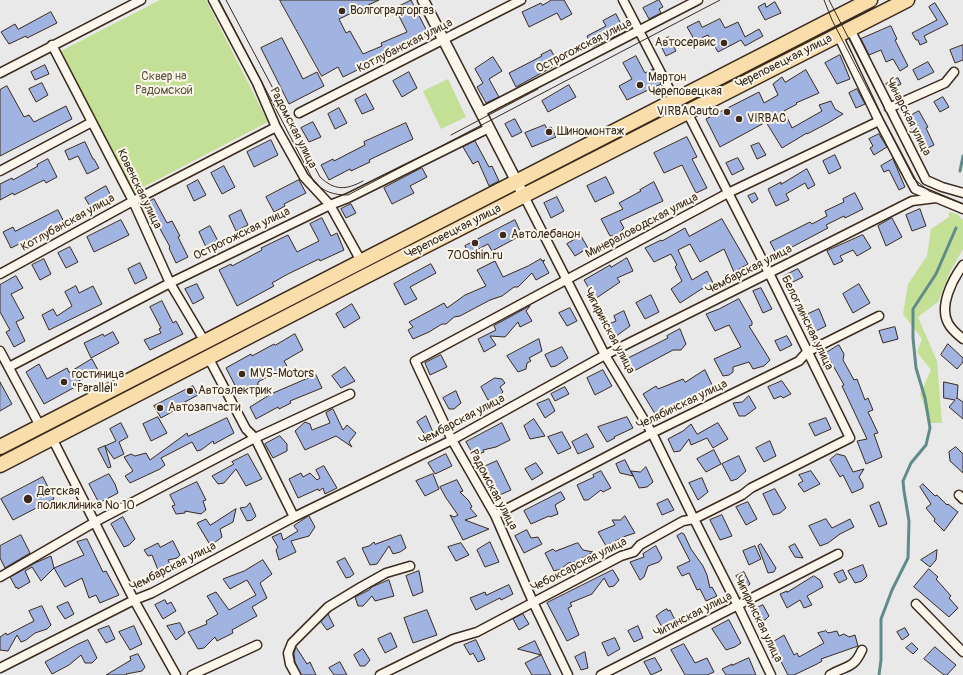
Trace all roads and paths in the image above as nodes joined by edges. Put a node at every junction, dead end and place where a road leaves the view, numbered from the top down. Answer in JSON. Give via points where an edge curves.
{"nodes":[{"id":1,"x":141,"y":0,"type":"edge"},
{"id":2,"x":213,"y":0,"type":"edge"},
{"id":3,"x":423,"y":0,"type":"edge"},
{"id":4,"x":521,"y":0,"type":"edge"},
{"id":5,"x":623,"y":0,"type":"edge"},
{"id":6,"x":698,"y":0,"type":"edge"},
{"id":7,"x":870,"y":0,"type":"edge"},
{"id":8,"x":907,"y":0,"type":"edge"},
{"id":9,"x":638,"y":31,"type":"junction"},
{"id":10,"x":844,"y":32,"type":"junction"},
{"id":11,"x":443,"y":40,"type":"junction"},
{"id":12,"x":52,"y":45,"type":"junction"},
{"id":13,"x":954,"y":72,"type":"dead end"},
{"id":14,"x":0,"y":73,"type":"edge"},
{"id":15,"x":675,"y":100,"type":"junction"},
{"id":16,"x":889,"y":108,"type":"junction"},
{"id":17,"x":481,"y":112,"type":"junction"},
{"id":18,"x":687,"y":112,"type":"junction"},
{"id":19,"x":299,"y":113,"type":"dead end"},
{"id":20,"x":878,"y":118,"type":"junction"},
{"id":21,"x":92,"y":122,"type":"junction"},
{"id":22,"x":276,"y":127,"type":"junction"},
{"id":23,"x":489,"y":128,"type":"junction"},
{"id":24,"x":0,"y":171,"type":"edge"},
{"id":25,"x":516,"y":181,"type":"junction"},
{"id":26,"x":728,"y":193,"type":"junction"},
{"id":27,"x":963,"y":193,"type":"edge"},
{"id":28,"x":524,"y":196,"type":"junction"},
{"id":29,"x":936,"y":198,"type":"junction"},
{"id":30,"x":133,"y":201,"type":"junction"},
{"id":31,"x":330,"y":205,"type":"junction"},
{"id":32,"x":963,"y":209,"type":"edge"},
{"id":33,"x":361,"y":261,"type":"junction"},
{"id":34,"x":963,"y":265,"type":"edge"},
{"id":35,"x":769,"y":273,"type":"junction"},
{"id":36,"x":0,"y":274,"type":"edge"},
{"id":37,"x":567,"y":280,"type":"junction"},
{"id":38,"x":170,"y":283,"type":"junction"},
{"id":39,"x":879,"y":316,"type":"dead end"},
{"id":40,"x":963,"y":339,"type":"edge"},
{"id":41,"x":205,"y":342,"type":"junction"},
{"id":42,"x":0,"y":351,"type":"edge"},
{"id":43,"x":807,"y":352,"type":"junction"},
{"id":44,"x":605,"y":355,"type":"junction"},
{"id":45,"x":208,"y":358,"type":"junction"},
{"id":46,"x":415,"y":360,"type":"joint"},
{"id":47,"x":8,"y":367,"type":"junction"},
{"id":48,"x":350,"y":394,"type":"dead end"},
{"id":49,"x":40,"y":426,"type":"junction"},
{"id":50,"x":652,"y":433,"type":"junction"},
{"id":51,"x":52,"y":438,"type":"junction"},
{"id":52,"x":256,"y":438,"type":"junction"},
{"id":53,"x":850,"y":438,"type":"joint"},
{"id":54,"x":452,"y":440,"type":"junction"},
{"id":55,"x":0,"y":447,"type":"edge"},
{"id":56,"x":0,"y":465,"type":"edge"},
{"id":57,"x":495,"y":515,"type":"junction"},
{"id":58,"x":294,"y":517,"type":"junction"},
{"id":59,"x":694,"y":519,"type":"junction"},
{"id":60,"x":95,"y":522,"type":"junction"},
{"id":61,"x":838,"y":554,"type":"dead end"},
{"id":62,"x":410,"y":566,"type":"dead end"},
{"id":63,"x":0,"y":577,"type":"edge"},
{"id":64,"x":134,"y":600,"type":"junction"},
{"id":65,"x":532,"y":602,"type":"junction"},
{"id":66,"x":916,"y":604,"type":"dead end"},
{"id":67,"x":738,"y":606,"type":"junction"},
{"id":68,"x":257,"y":645,"type":"dead end"},
{"id":69,"x":862,"y":650,"type":"dead end"},
{"id":70,"x":963,"y":652,"type":"edge"},
{"id":71,"x":0,"y":668,"type":"edge"},
{"id":72,"x":176,"y":675,"type":"edge"},
{"id":73,"x":192,"y":675,"type":"edge"},
{"id":74,"x":296,"y":675,"type":"edge"},
{"id":75,"x":380,"y":675,"type":"edge"},
{"id":76,"x":568,"y":675,"type":"edge"},
{"id":77,"x":601,"y":675,"type":"edge"},
{"id":78,"x":771,"y":675,"type":"edge"},
{"id":79,"x":830,"y":675,"type":"edge"}],
"edges":[{"from":1,"to":12,"type":"street"},
{"from":2,"to":22,"type":"street","name":"Радомская улица","via":[[257,83]]},
{"from":3,"to":11,"type":"street","name":"Чигиринская улица"},
{"from":4,"to":11,"type":"street","name":"Котлубанская улица"},
{"from":5,"to":9,"type":"street"},
{"from":6,"to":9,"type":"street","name":"Острогожская улица"},
{"from":7,"to":15,"type":"highway","name":"Череповецкая улица"},
{"from":8,"to":10,"type":"highway","name":"Череповецкая улица"},
{"from":9,"to":15,"type":"street"},
{"from":9,"to":17,"type":"street","name":"Острогожская улица"},
{"from":10,"to":16,"type":"street","name":"Чинарская улица"},
{"from":10,"to":18,"type":"highway","name":"Череповецкая улица"},
{"from":10,"to":20,"type":"street"},
{"from":11,"to":17,"type":"street","name":"Чигиринская улица"},
{"from":11,"to":19,"type":"street","name":"Котлубанская улица"},
{"from":12,"to":14,"type":"street"},
{"from":12,"to":21,"type":"street","name":"Ковенская улица"},
{"from":13,"to":16,"type":"street","via":[[946,83]]},
{"from":15,"to":25,"type":"highway","name":"Череповецкая улица"},
{"from":16,"to":27,"type":"street","name":"Чинарская улица","via":[[926,180]]},
{"from":17,"to":23,"type":"street","name":"Чигиринская улица"},
{"from":18,"to":26,"type":"street","name":"Белоглинская улица"},
{"from":18,"to":28,"type":"highway","name":"Череповецкая улица"},
{"from":20,"to":26,"type":"street","name":"Минераловодская улица"},
{"from":20,"to":29,"type":"street","via":[[915,189]]},
{"from":21,"to":24,"type":"street"},
{"from":21,"to":30,"type":"street","name":"Ковенская улица"},
{"from":22,"to":30,"type":"street","name":"Котлубанская улица"},
{"from":22,"to":31,"type":"street","name":"Радомская улица","via":[[304,178]]},
{"from":23,"to":25,"type":"street","name":"Чигиринская улица"},
{"from":23,"to":31,"type":"street","name":"Острогожская улица"},
{"from":25,"to":28,"type":"street","name":"Чигиринская улица"},
{"from":25,"to":33,"type":"highway","name":"Череповецкая улица"},
{"from":26,"to":35,"type":"street","name":"Белоглинская улица"},
{"from":26,"to":37,"type":"street","name":"Минераловодская улица"},
{"from":28,"to":37,"type":"street","name":"Чигиринская улица"},
{"from":28,"to":45,"type":"highway","name":"Череповецкая улица"},
{"from":29,"to":32,"type":"street"},
{"from":29,"to":35,"type":"street","name":"Чембарская улица","via":[[912,201]]},
{"from":30,"to":36,"type":"street","name":"Котлубанская улица"},
{"from":30,"to":38,"type":"street","name":"Ковенская улица"},
{"from":31,"to":33,"type":"street","name":"Радомская улица"},
{"from":31,"to":38,"type":"street","name":"Острогожская улица"},
{"from":33,"to":41,"type":"highway","name":"Череповецкая улица"},
{"from":34,"to":40,"type":"street","via":[[944,309],[948,323]]},
{"from":35,"to":43,"type":"street","name":"Белоглинская улица"},
{"from":35,"to":44,"type":"street","name":"Чембарская улица"},
{"from":37,"to":44,"type":"street","name":"Чигиринская улица"},
{"from":37,"to":46,"type":"street","name":"Минераловодская улица"},
{"from":38,"to":41,"type":"street","name":"Ковенская улица"},
{"from":38,"to":47,"type":"street","name":"Острогожская улица"},
{"from":39,"to":43,"type":"street","name":"Челябинская улица"},
{"from":41,"to":49,"type":"highway","name":"Череповецкая улица"},
{"from":42,"to":47,"type":"street"},
{"from":43,"to":50,"type":"street","name":"Челябинская улица","via":[[799,361]]},
{"from":43,"to":53,"type":"street","name":"Белоглинская улица"},
{"from":44,"to":50,"type":"street","name":"Чигиринская улица"},
{"from":44,"to":54,"type":"street","name":"Чембарская улица"},
{"from":45,"to":51,"type":"highway","name":"Череповецкая улица"},
{"from":45,"to":52,"type":"street","via":[[246,429]]},
{"from":46,"to":54,"type":"street","name":"Радомская улица"},
{"from":47,"to":49,"type":"street"},
{"from":48,"to":52,"type":"street"},
{"from":49,"to":55,"type":"highway","name":"Череповецкая улица"},
{"from":50,"to":57,"type":"street","name":"Челябинская улица"},
{"from":50,"to":59,"type":"street","name":"Чигиринская улица"},
{"from":51,"to":56,"type":"highway","name":"Череповецкая улица"},
{"from":51,"to":60,"type":"street"},
{"from":52,"to":58,"type":"street"},
{"from":52,"to":60,"type":"street"},
{"from":53,"to":59,"type":"street","name":"Чебоксарская улица"},
{"from":54,"to":57,"type":"street","name":"Радомская улица"},
{"from":54,"to":58,"type":"street","name":"Чембарская улица"},
{"from":57,"to":65,"type":"street","name":"Радомская улица"},
{"from":58,"to":64,"type":"street","name":"Чембарская улица","via":[[152,593]]},
{"from":59,"to":65,"type":"street","name":"Чебоксарская улица","via":[[683,521],[640,545],[634,552],[621,556]]},
{"from":59,"to":67,"type":"street","name":"Чигиринская улица"},
{"from":60,"to":63,"type":"street"},
{"from":60,"to":64,"type":"street"},
{"from":61,"to":67,"type":"street","name":"Читинская улица"},
{"from":62,"to":74,"type":"street","via":[[386,573],[328,607],[292,642],[288,652],[290,664]]},
{"from":64,"to":71,"type":"street","name":"Чембарская улица"},
{"from":64,"to":72,"type":"street"},
{"from":65,"to":75,"type":"street","name":"Чебоксарская улица","via":[[477,632],[453,640]]},
{"from":65,"to":76,"type":"street","name":"Радомская улица"},
{"from":66,"to":70,"type":"street"},
{"from":67,"to":77,"type":"street","name":"Читинская улица"},
{"from":67,"to":78,"type":"street","name":"Чигиринская улица"},
{"from":68,"to":73,"type":"street"},
{"from":69,"to":79,"type":"street","via":[[858,659],[848,668]]}]}
